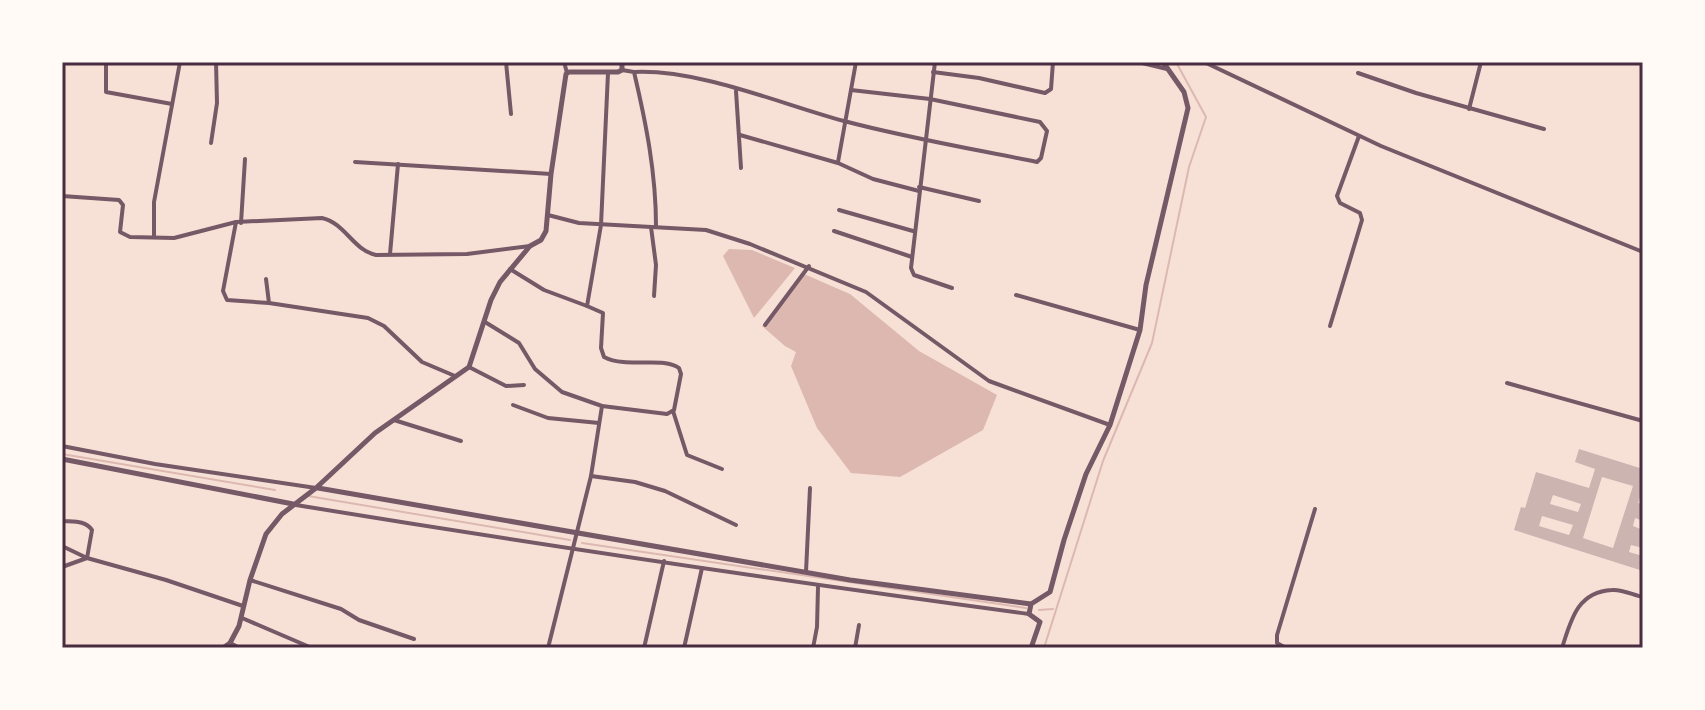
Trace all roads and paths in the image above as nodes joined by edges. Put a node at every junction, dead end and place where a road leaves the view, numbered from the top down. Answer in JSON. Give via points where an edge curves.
{"nodes":[{"id":1,"x":106,"y":62,"type":"edge"},
{"id":2,"x":180,"y":62,"type":"edge"},
{"id":3,"x":216,"y":62,"type":"edge"},
{"id":4,"x":506,"y":62,"type":"edge"},
{"id":5,"x":564,"y":62,"type":"edge"},
{"id":6,"x":622,"y":62,"type":"edge"},
{"id":7,"x":856,"y":62,"type":"edge"},
{"id":8,"x":935,"y":62,"type":"edge"},
{"id":9,"x":1053,"y":62,"type":"edge"},
{"id":10,"x":1138,"y":62,"type":"edge"},
{"id":11,"x":1163,"y":62,"type":"edge"},
{"id":12,"x":1204,"y":62,"type":"edge"},
{"id":13,"x":1481,"y":62,"type":"edge"},
{"id":14,"x":1167,"y":69,"type":"junction"},
{"id":15,"x":622,"y":70,"type":"junction"},
{"id":16,"x":634,"y":72,"type":"junction"},
{"id":17,"x":933,"y":72,"type":"junction"},
{"id":18,"x":567,"y":73,"type":"junction"},
{"id":19,"x":608,"y":73,"type":"junction"},
{"id":20,"x":1358,"y":73,"type":"dead end"},
{"id":21,"x":735,"y":90,"type":"junction"},
{"id":22,"x":851,"y":90,"type":"junction"},
{"id":23,"x":930,"y":99,"type":"junction"},
{"id":24,"x":172,"y":104,"type":"junction"},
{"id":25,"x":1469,"y":109,"type":"junction"},
{"id":26,"x":511,"y":114,"type":"dead end"},
{"id":27,"x":846,"y":121,"type":"junction"},
{"id":28,"x":1544,"y":129,"type":"dead end"},
{"id":29,"x":740,"y":135,"type":"junction"},
{"id":30,"x":1359,"y":136,"type":"junction"},
{"id":31,"x":926,"y":140,"type":"junction"},
{"id":32,"x":211,"y":143,"type":"dead end"},
{"id":33,"x":245,"y":159,"type":"dead end"},
{"id":34,"x":355,"y":162,"type":"dead end"},
{"id":35,"x":838,"y":163,"type":"junction"},
{"id":36,"x":398,"y":164,"type":"junction"},
{"id":37,"x":741,"y":168,"type":"dead end"},
{"id":38,"x":551,"y":174,"type":"junction"},
{"id":39,"x":919,"y":189,"type":"junction"},
{"id":40,"x":62,"y":196,"type":"edge"},
{"id":41,"x":979,"y":201,"type":"dead end"},
{"id":42,"x":839,"y":210,"type":"dead end"},
{"id":43,"x":548,"y":215,"type":"junction"},
{"id":44,"x":239,"y":222,"type":"junction"},
{"id":45,"x":601,"y":225,"type":"junction"},
{"id":46,"x":654,"y":226,"type":"junction"},
{"id":47,"x":834,"y":231,"type":"dead end"},
{"id":48,"x":914,"y":232,"type":"junction"},
{"id":49,"x":154,"y":237,"type":"junction"},
{"id":50,"x":530,"y":246,"type":"junction"},
{"id":51,"x":1643,"y":252,"type":"edge"},
{"id":52,"x":390,"y":254,"type":"junction"},
{"id":53,"x":913,"y":257,"type":"junction"},
{"id":54,"x":809,"y":266,"type":"junction"},
{"id":55,"x":510,"y":269,"type":"junction"},
{"id":56,"x":266,"y":279,"type":"dead end"},
{"id":57,"x":952,"y":288,"type":"dead end"},
{"id":58,"x":1016,"y":295,"type":"dead end"},
{"id":59,"x":654,"y":296,"type":"dead end"},
{"id":60,"x":269,"y":303,"type":"junction"},
{"id":61,"x":587,"y":306,"type":"junction"},
{"id":62,"x":485,"y":322,"type":"junction"},
{"id":63,"x":765,"y":325,"type":"dead end"},
{"id":64,"x":1330,"y":326,"type":"dead end"},
{"id":65,"x":1140,"y":330,"type":"junction"},
{"id":66,"x":469,"y":367,"type":"junction"},
{"id":67,"x":458,"y":378,"type":"junction"},
{"id":68,"x":1507,"y":383,"type":"dead end"},
{"id":69,"x":524,"y":385,"type":"dead end"},
{"id":70,"x":513,"y":405,"type":"dead end"},
{"id":71,"x":602,"y":406,"type":"junction"},
{"id":72,"x":673,"y":411,"type":"junction"},
{"id":73,"x":394,"y":420,"type":"junction"},
{"id":74,"x":1643,"y":421,"type":"edge"},
{"id":75,"x":599,"y":423,"type":"junction"},
{"id":76,"x":1110,"y":425,"type":"junction"},
{"id":77,"x":461,"y":441,"type":"dead end"},
{"id":78,"x":62,"y":446,"type":"edge"},
{"id":79,"x":62,"y":459,"type":"edge"},
{"id":80,"x":722,"y":469,"type":"dead end"},
{"id":81,"x":591,"y":476,"type":"junction"},
{"id":82,"x":316,"y":488,"type":"junction"},
{"id":83,"x":810,"y":488,"type":"dead end"},
{"id":84,"x":294,"y":504,"type":"junction"},
{"id":85,"x":1315,"y":509,"type":"dead end"},
{"id":86,"x":62,"y":521,"type":"edge"},
{"id":87,"x":736,"y":525,"type":"dead end"},
{"id":88,"x":577,"y":534,"type":"junction"},
{"id":89,"x":62,"y":546,"type":"edge"},
{"id":90,"x":574,"y":551,"type":"junction"},
{"id":91,"x":87,"y":558,"type":"junction"},
{"id":92,"x":664,"y":561,"type":"junction"},
{"id":93,"x":62,"y":567,"type":"edge"},
{"id":94,"x":702,"y":568,"type":"junction"},
{"id":95,"x":806,"y":572,"type":"junction"},
{"id":96,"x":250,"y":580,"type":"junction"},
{"id":97,"x":818,"y":586,"type":"junction"},
{"id":98,"x":1642,"y":598,"type":"edge"},
{"id":99,"x":1031,"y":604,"type":"junction"},
{"id":100,"x":246,"y":607,"type":"junction"},
{"id":101,"x":1029,"y":614,"type":"junction"},
{"id":102,"x":242,"y":618,"type":"junction"},
{"id":103,"x":859,"y":625,"type":"dead end"},
{"id":104,"x":414,"y":639,"type":"dead end"},
{"id":105,"x":230,"y":643,"type":"junction"},
{"id":106,"x":223,"y":648,"type":"edge"},
{"id":107,"x":240,"y":648,"type":"edge"},
{"id":108,"x":312,"y":648,"type":"edge"},
{"id":109,"x":548,"y":648,"type":"edge"},
{"id":110,"x":644,"y":648,"type":"edge"},
{"id":111,"x":684,"y":648,"type":"edge"},
{"id":112,"x":813,"y":648,"type":"edge"},
{"id":113,"x":855,"y":648,"type":"edge"},
{"id":114,"x":1031,"y":648,"type":"edge"},
{"id":115,"x":1286,"y":648,"type":"edge"},
{"id":116,"x":1562,"y":648,"type":"edge"}],
"edges":[{"from":1,"to":24,"type":"street","via":[[106,92]]},
{"from":2,"to":24,"type":"street"},
{"from":3,"to":32,"type":"street"},
{"from":4,"to":26,"type":"street"},
{"from":5,"to":18,"type":"street"},
{"from":6,"to":15,"type":"street"},
{"from":7,"to":22,"type":"street"},
{"from":8,"to":17,"type":"street"},
{"from":9,"to":17,"type":"street","via":[[1051,89],[1045,93]]},
{"from":10,"to":14,"type":"street"},
{"from":11,"to":14,"type":"street"},
{"from":12,"to":30,"type":"street"},
{"from":13,"to":25,"type":"street"},
{"from":14,"to":65,"type":"street","via":[[1184,92],[1188,108]]},
{"from":15,"to":16,"type":"street"},
{"from":15,"to":19,"type":"street"},
{"from":16,"to":21,"type":"street","via":[[654,71]]},
{"from":16,"to":46,"type":"street","via":[[651,149]]},
{"from":17,"to":23,"type":"street"},
{"from":18,"to":19,"type":"street"},
{"from":18,"to":38,"type":"street"},
{"from":19,"to":45,"type":"street"},
{"from":20,"to":25,"type":"street"},
{"from":21,"to":27,"type":"street"},
{"from":21,"to":29,"type":"street"},
{"from":22,"to":23,"type":"street"},
{"from":22,"to":27,"type":"street"},
{"from":23,"to":31,"type":"street"},
{"from":23,"to":31,"type":"street","via":[[1040,122],[1047,131],[1037,162]]},
{"from":24,"to":49,"type":"street","via":[[154,202]]},
{"from":25,"to":28,"type":"street"},
{"from":27,"to":31,"type":"street"},
{"from":27,"to":35,"type":"street"},
{"from":29,"to":35,"type":"street"},
{"from":29,"to":37,"type":"street"},
{"from":30,"to":51,"type":"street"},
{"from":30,"to":64,"type":"street","via":[[1337,196],[1362,220]]},
{"from":31,"to":39,"type":"street"},
{"from":33,"to":44,"type":"street"},
{"from":34,"to":36,"type":"street"},
{"from":35,"to":39,"type":"street","via":[[873,179]]},
{"from":36,"to":38,"type":"street"},
{"from":36,"to":52,"type":"street"},
{"from":38,"to":43,"type":"street"},
{"from":39,"to":41,"type":"street"},
{"from":39,"to":48,"type":"street"},
{"from":40,"to":49,"type":"street","via":[[117,199],[123,205],[121,234]]},
{"from":42,"to":48,"type":"street"},
{"from":43,"to":45,"type":"street"},
{"from":43,"to":50,"type":"street","via":[[544,236]]},
{"from":44,"to":49,"type":"street","via":[[184,237]]},
{"from":44,"to":52,"type":"street","via":[[328,219],[366,252]]},
{"from":44,"to":60,"type":"street","via":[[223,297]]},
{"from":45,"to":46,"type":"street"},
{"from":45,"to":61,"type":"street"},
{"from":46,"to":54,"type":"street","via":[[706,230]]},
{"from":46,"to":59,"type":"street"},
{"from":47,"to":53,"type":"street"},
{"from":48,"to":53,"type":"street"},
{"from":50,"to":52,"type":"street","via":[[467,254]]},
{"from":50,"to":55,"type":"street"},
{"from":53,"to":57,"type":"street","via":[[914,275]]},
{"from":54,"to":63,"type":"street"},
{"from":54,"to":76,"type":"street","via":[[866,292],[989,381]]},
{"from":55,"to":61,"type":"street","via":[[544,290]]},
{"from":55,"to":62,"type":"street"},
{"from":56,"to":60,"type":"street"},
{"from":58,"to":65,"type":"street"},
{"from":60,"to":67,"type":"street","via":[[368,318],[422,362]]},
{"from":61,"to":72,"type":"street","via":[[603,313],[604,357],[623,364],[679,368]]},
{"from":62,"to":66,"type":"street"},
{"from":62,"to":71,"type":"street","via":[[519,343],[535,369],[555,386]]},
{"from":65,"to":76,"type":"street"},
{"from":66,"to":67,"type":"street"},
{"from":66,"to":69,"type":"street","via":[[506,386]]},
{"from":67,"to":73,"type":"street"},
{"from":68,"to":74,"type":"street"},
{"from":70,"to":75,"type":"street","via":[[548,418]]},
{"from":71,"to":72,"type":"street"},
{"from":71,"to":75,"type":"street"},
{"from":72,"to":80,"type":"street","via":[[687,455]]},
{"from":73,"to":77,"type":"street"},
{"from":73,"to":82,"type":"street"},
{"from":75,"to":81,"type":"street"},
{"from":76,"to":99,"type":"street","via":[[1086,474],[1050,592]]},
{"from":78,"to":82,"type":"street"},
{"from":79,"to":84,"type":"street"},
{"from":81,"to":87,"type":"street","via":[[665,491]]},
{"from":81,"to":88,"type":"street"},
{"from":82,"to":84,"type":"street"},
{"from":82,"to":88,"type":"street"},
{"from":83,"to":95,"type":"street"},
{"from":84,"to":90,"type":"street"},
{"from":84,"to":96,"type":"street","via":[[266,534]]},
{"from":85,"to":115,"type":"street","via":[[1277,635],[1277,643]]},
{"from":86,"to":91,"type":"street","via":[[88,524],[92,530]]},
{"from":88,"to":90,"type":"street"},
{"from":88,"to":95,"type":"street"},
{"from":89,"to":91,"type":"street"},
{"from":90,"to":92,"type":"street"},
{"from":90,"to":109,"type":"street"},
{"from":91,"to":93,"type":"street"},
{"from":91,"to":100,"type":"street"},
{"from":92,"to":94,"type":"street"},
{"from":92,"to":110,"type":"street"},
{"from":94,"to":97,"type":"street"},
{"from":94,"to":111,"type":"street"},
{"from":95,"to":99,"type":"street"},
{"from":96,"to":100,"type":"street"},
{"from":96,"to":104,"type":"street"},
{"from":97,"to":101,"type":"street"},
{"from":97,"to":112,"type":"street"},
{"from":98,"to":116,"type":"street","via":[[1614,589],[1590,595],[1574,611]]},
{"from":99,"to":101,"type":"street"},
{"from":100,"to":102,"type":"street"},
{"from":101,"to":114,"type":"street","via":[[1040,622]]},
{"from":102,"to":105,"type":"street"},
{"from":102,"to":108,"type":"street"},
{"from":103,"to":113,"type":"street"},
{"from":105,"to":106,"type":"street"},
{"from":105,"to":107,"type":"street"}]}
